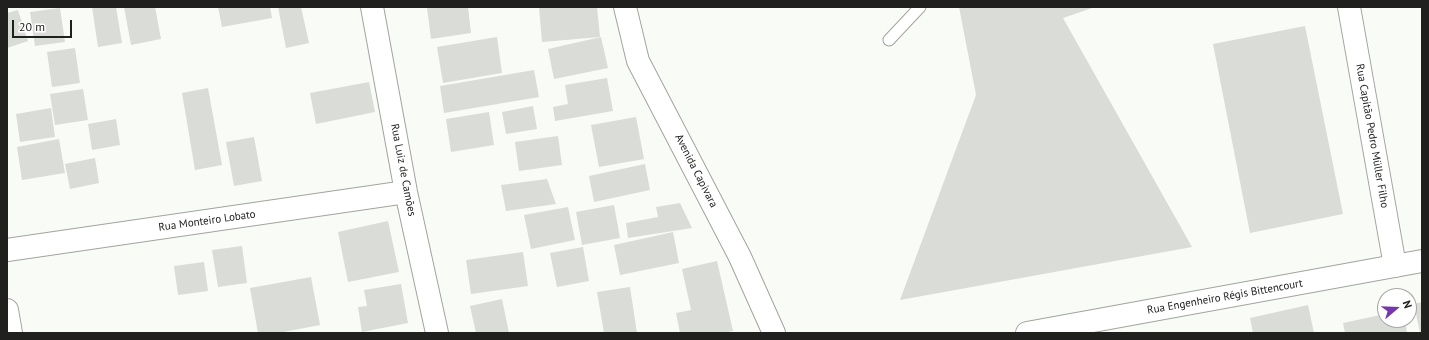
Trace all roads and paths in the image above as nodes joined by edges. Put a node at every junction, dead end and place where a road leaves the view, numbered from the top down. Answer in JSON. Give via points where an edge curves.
{"nodes":[{"id":1,"x":372,"y":7,"type":"edge"},
{"id":2,"x":625,"y":7,"type":"edge"},
{"id":3,"x":920,"y":7,"type":"edge"},
{"id":4,"x":1349,"y":7,"type":"edge"},
{"id":5,"x":889,"y":40,"type":"dead end"},
{"id":6,"x":406,"y":192,"type":"junction"},
{"id":7,"x":7,"y":250,"type":"edge"},
{"id":8,"x":1422,"y":261,"type":"edge"},
{"id":9,"x":1395,"y":266,"type":"junction"},
{"id":10,"x":7,"y":310,"type":"edge"},
{"id":11,"x":11,"y":333,"type":"edge"},
{"id":12,"x":437,"y":333,"type":"edge"},
{"id":13,"x":774,"y":333,"type":"edge"},
{"id":14,"x":1027,"y":333,"type":"edge"}],
"edges":[{"from":1,"to":6,"type":"street","name":"Rua Luiz de Camões"},
{"from":2,"to":13,"type":"street","name":"Avenida Capivara","via":[[638,60],[740,257]]},
{"from":3,"to":5,"type":"lane"},
{"from":4,"to":9,"type":"street","name":"Rua Capitão Pedro Müller Filho"},
{"from":6,"to":7,"type":"street","name":"Rua Monteiro Lobato"},
{"from":6,"to":12,"type":"street","name":"Rua Luiz de Camões"},
{"from":8,"to":9,"type":"street","name":"Rua Engenheiro Régis Bittencourt"},
{"from":9,"to":14,"type":"street","name":"Rua Engenheiro Régis Bittencourt"},
{"from":10,"to":11,"type":"street"}]}
